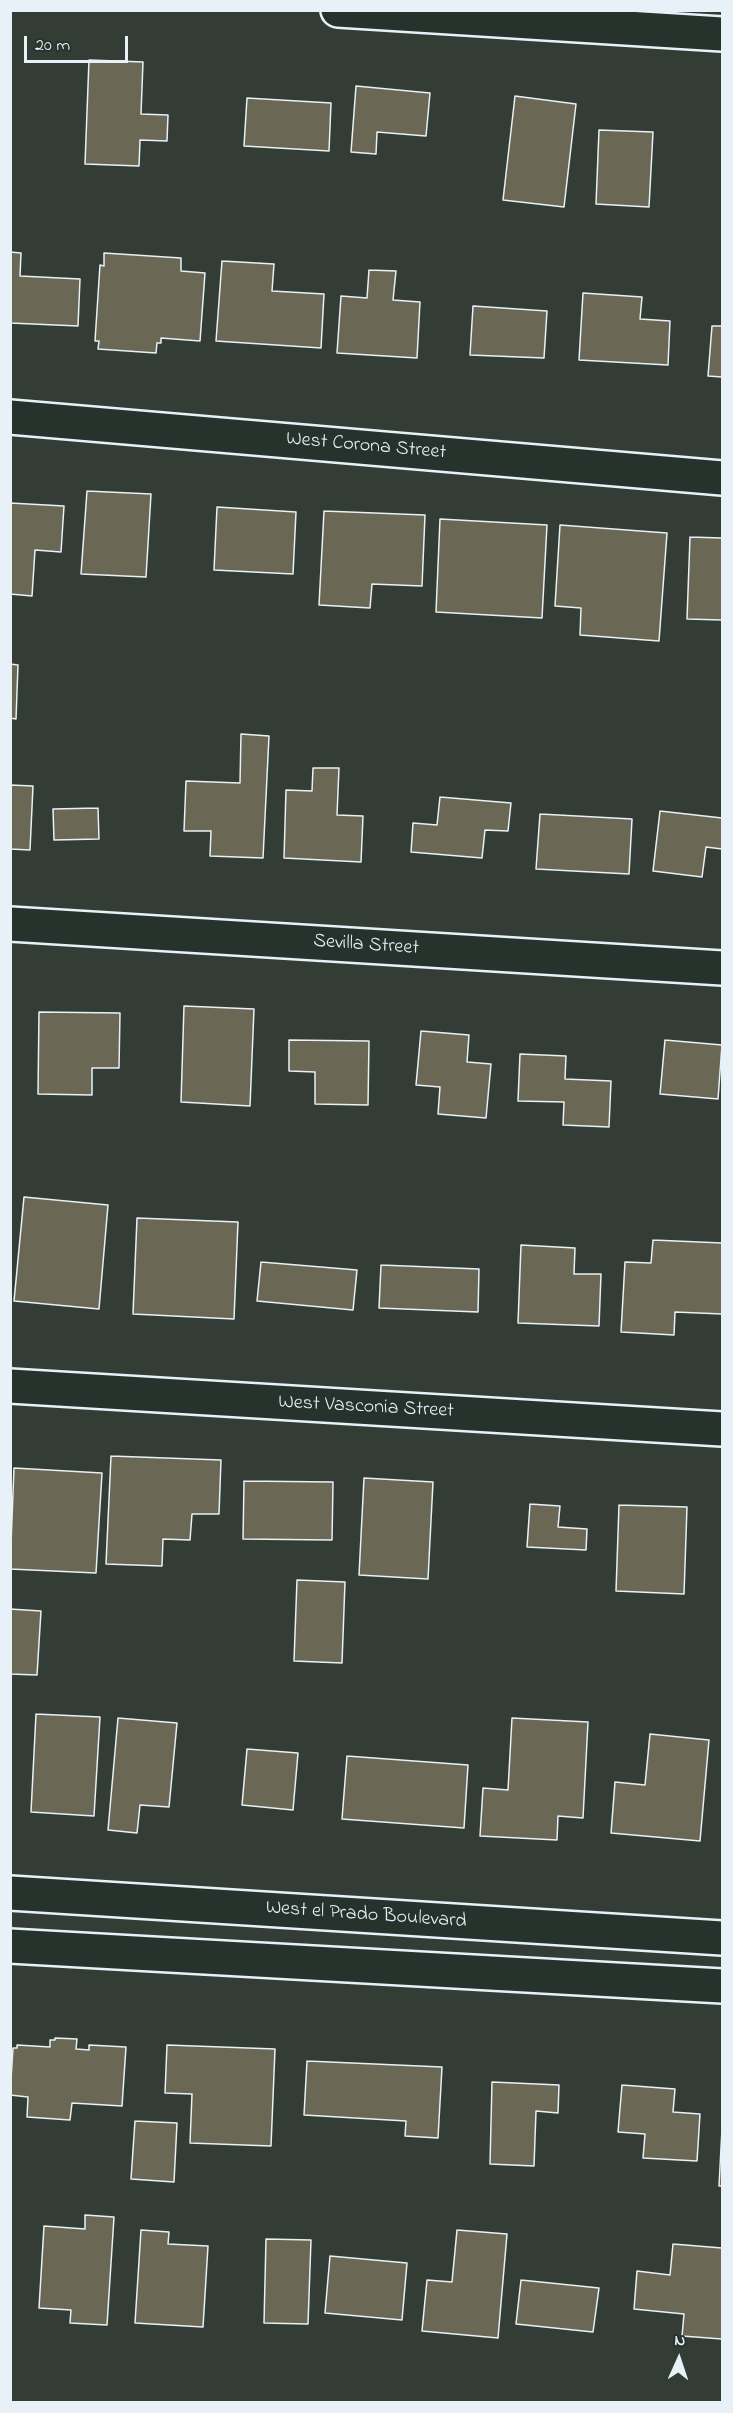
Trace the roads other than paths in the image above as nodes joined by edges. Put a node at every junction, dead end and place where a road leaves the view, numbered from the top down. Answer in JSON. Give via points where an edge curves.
{"nodes":[{"id":1,"x":338,"y":10,"type":"edge"},
{"id":2,"x":723,"y":34,"type":"edge"},
{"id":3,"x":10,"y":417,"type":"edge"},
{"id":4,"x":723,"y":478,"type":"edge"},
{"id":5,"x":10,"y":924,"type":"edge"},
{"id":6,"x":723,"y":968,"type":"edge"},
{"id":7,"x":10,"y":1386,"type":"edge"},
{"id":8,"x":723,"y":1429,"type":"edge"},
{"id":9,"x":10,"y":1893,"type":"edge"},
{"id":10,"x":369,"y":1917,"type":"junction"},
{"id":11,"x":723,"y":1938,"type":"edge"},
{"id":12,"x":10,"y":1946,"type":"edge"},
{"id":13,"x":368,"y":1965,"type":"junction"},
{"id":14,"x":723,"y":1986,"type":"edge"}],
"edges":[{"from":1,"to":2,"type":"street"},
{"from":3,"to":4,"type":"street","name":"West Corona Street"},
{"from":5,"to":6,"type":"street","name":"Sevilla Street"},
{"from":7,"to":8,"type":"street","name":"West Vasconia Street"},
{"from":9,"to":10,"type":"street","name":"West el Prado Boulevard"},
{"from":10,"to":11,"type":"street","name":"West el Prado Boulevard"},
{"from":10,"to":13,"type":"street"},
{"from":12,"to":13,"type":"street"},
{"from":13,"to":14,"type":"street"}]}
